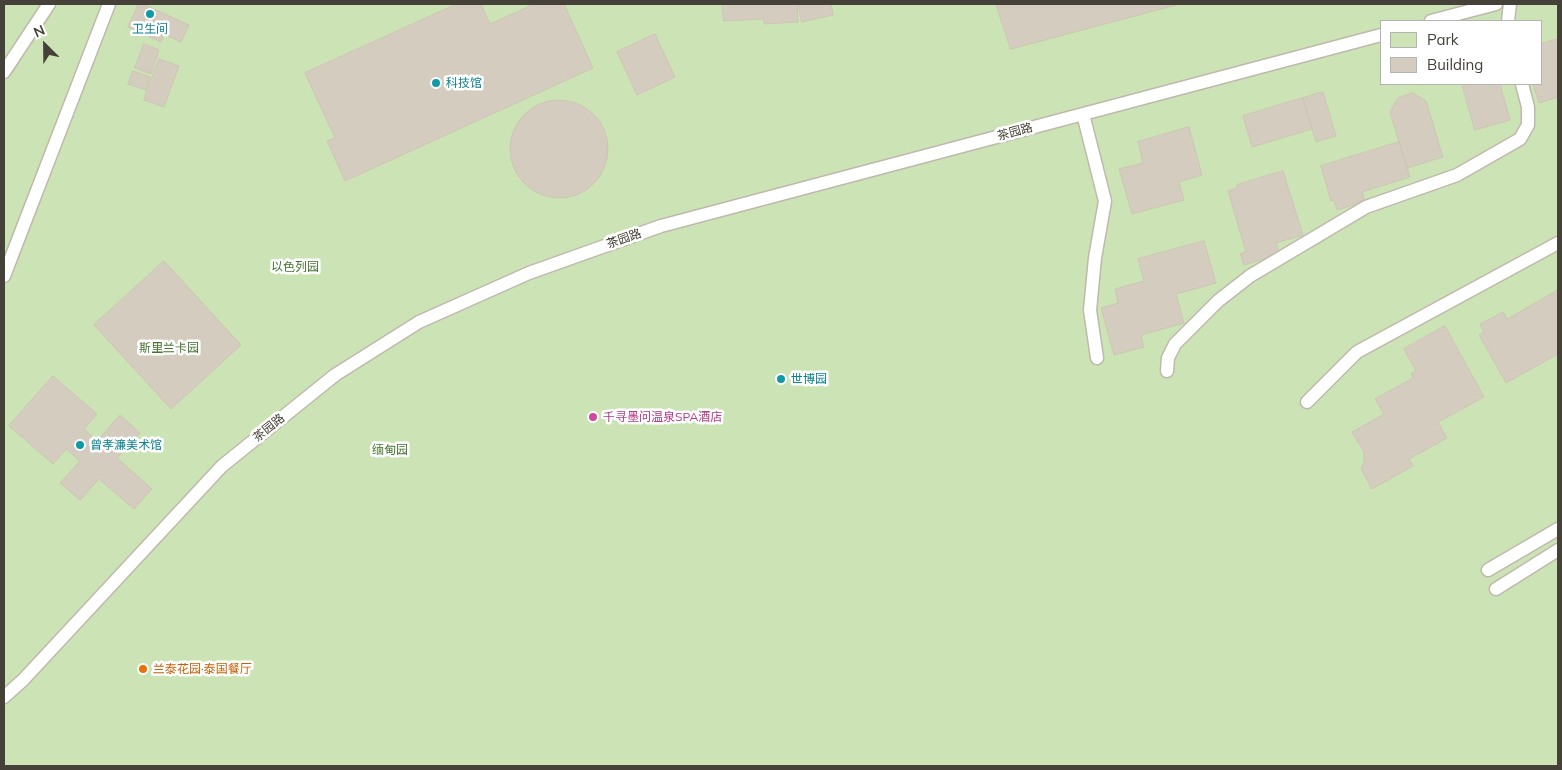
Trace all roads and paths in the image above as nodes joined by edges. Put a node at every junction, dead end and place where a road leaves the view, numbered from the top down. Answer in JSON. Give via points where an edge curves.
{"nodes":[{"id":1,"x":48,"y":4,"type":"edge"},
{"id":2,"x":109,"y":4,"type":"edge"},
{"id":3,"x":1496,"y":4,"type":"edge"},
{"id":4,"x":1510,"y":4,"type":"edge"},
{"id":5,"x":1435,"y":20,"type":"edge"},
{"id":6,"x":1508,"y":20,"type":"edge"},
{"id":7,"x":1380,"y":35,"type":"edge"},
{"id":8,"x":4,"y":72,"type":"edge"},
{"id":9,"x":1522,"y":85,"type":"edge"},
{"id":10,"x":1083,"y":114,"type":"junction"},
{"id":11,"x":1558,"y":243,"type":"edge"},
{"id":12,"x":4,"y":276,"type":"edge"},
{"id":13,"x":1097,"y":358,"type":"dead end"},
{"id":14,"x":1167,"y":372,"type":"dead end"},
{"id":15,"x":1307,"y":402,"type":"dead end"},
{"id":16,"x":1558,"y":528,"type":"edge"},
{"id":17,"x":1558,"y":550,"type":"edge"},
{"id":18,"x":1488,"y":570,"type":"dead end"},
{"id":19,"x":1496,"y":589,"type":"dead end"},
{"id":20,"x":4,"y":697,"type":"edge"}],
"edges":[{"from":1,"to":8,"type":"lane"},
{"from":2,"to":12,"type":"lane"},
{"from":3,"to":5,"type":"lane"},
{"from":4,"to":6,"type":"lane"},
{"from":7,"to":10,"type":"lane","name":"茶园路"},
{"from":9,"to":14,"type":"lane","via":[[1528,107],[1528,125],[1520,139],[1457,175],[1366,207],[1250,276],[1218,301],[1175,344],[1168,358]]},
{"from":10,"to":13,"type":"lane","via":[[1105,201],[1090,310]]},
{"from":10,"to":20,"type":"lane","name":"茶园路","via":[[661,226],[529,273],[419,322],[335,375],[222,466]]},
{"from":11,"to":15,"type":"lane","via":[[1357,352]]},
{"from":16,"to":18,"type":"lane"},
{"from":17,"to":19,"type":"lane"}]}
